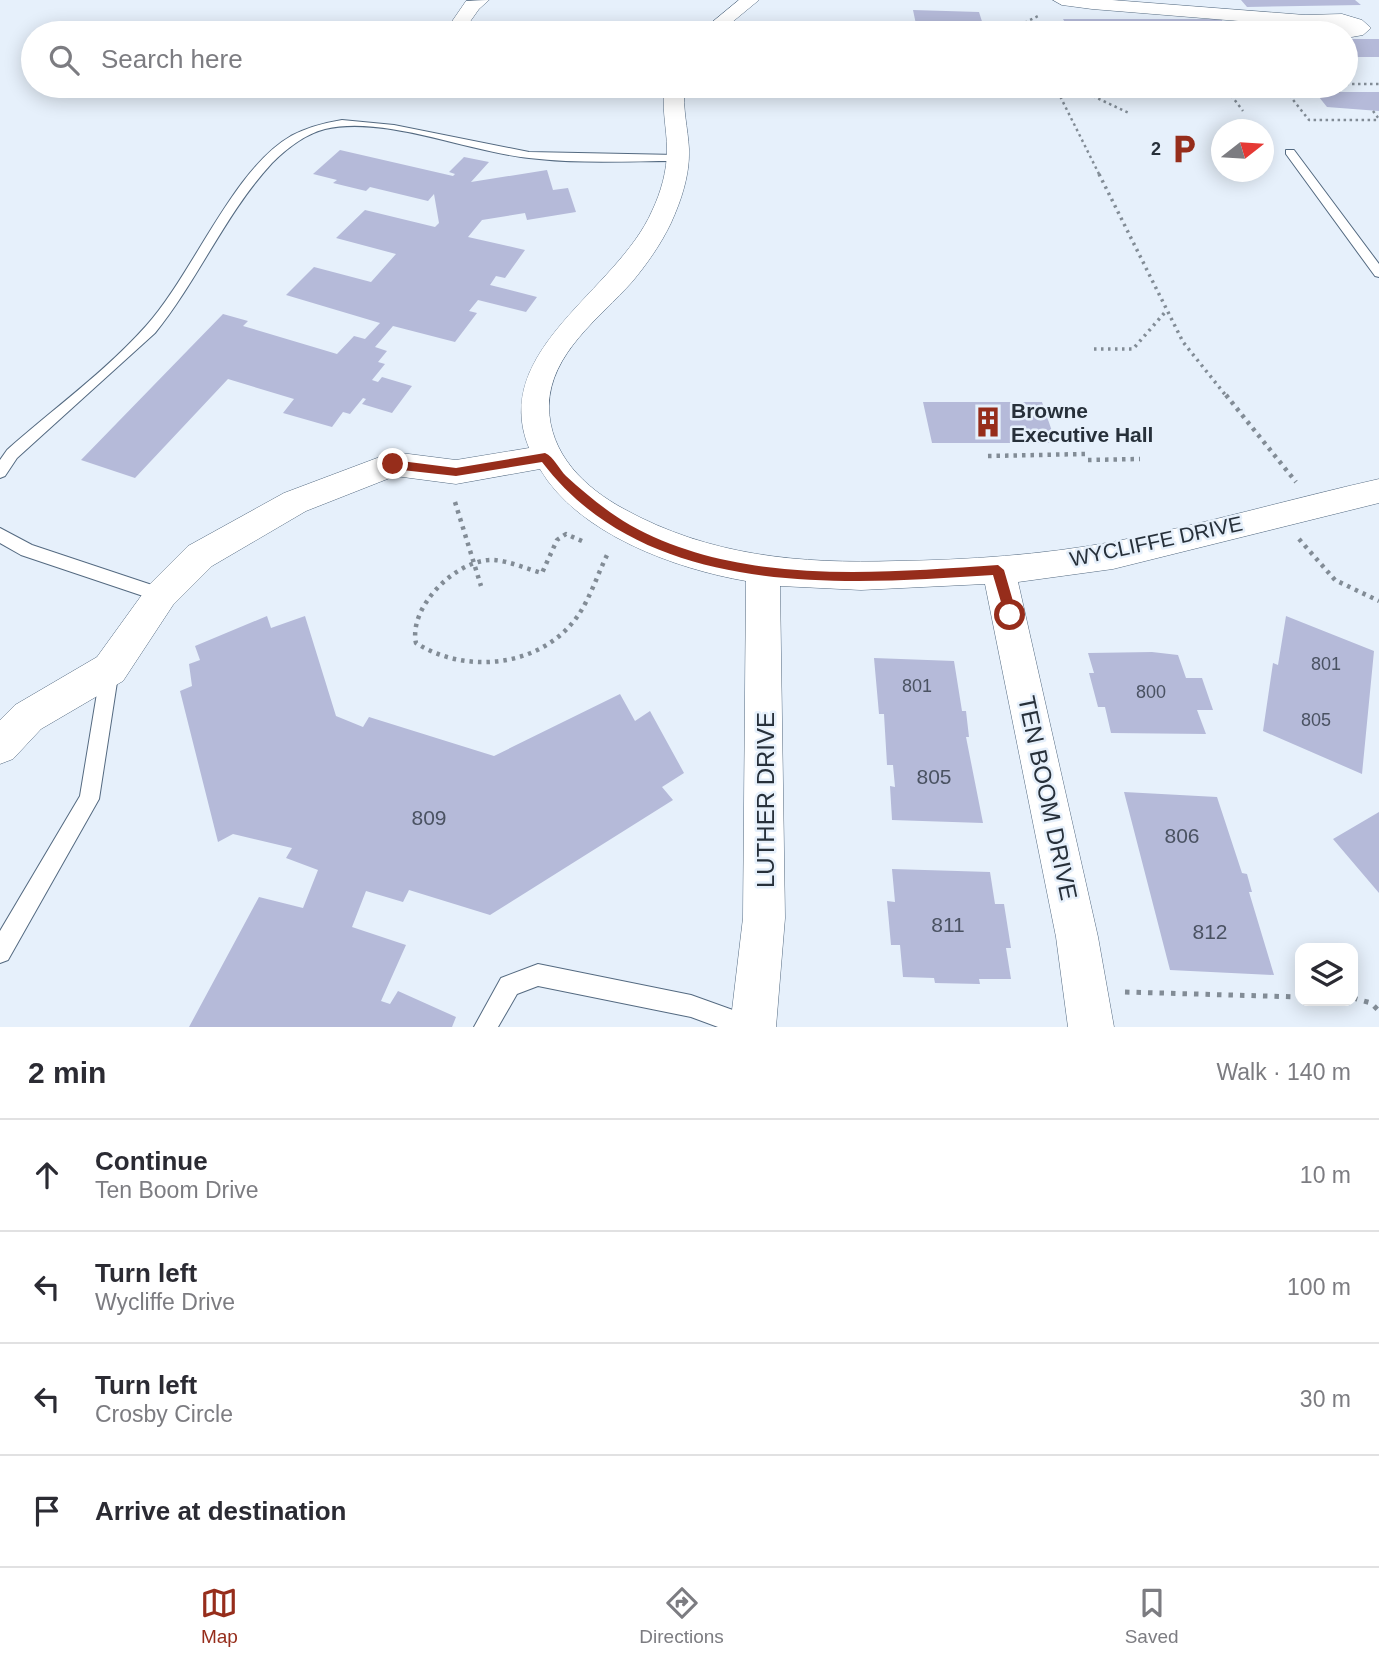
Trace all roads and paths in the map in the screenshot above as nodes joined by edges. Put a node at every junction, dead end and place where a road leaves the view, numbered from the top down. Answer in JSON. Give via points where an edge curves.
{"nodes":[{"id":1,"x":480,"y":0,"type":"edge"},
{"id":2,"x":750,"y":0,"type":"edge"},
{"id":3,"x":1062,"y":0,"type":"edge"},
{"id":4,"x":1040,"y":15,"type":"dead end"},
{"id":5,"x":461,"y":21,"type":"edge"},
{"id":6,"x":723,"y":21,"type":"edge"},
{"id":7,"x":1028,"y":21,"type":"edge"},
{"id":8,"x":1304,"y":21,"type":"edge"},
{"id":9,"x":1358,"y":84,"type":"edge"},
{"id":10,"x":1379,"y":85,"type":"edge"},
{"id":11,"x":674,"y":98,"type":"edge"},
{"id":12,"x":1061,"y":98,"type":"edge"},
{"id":13,"x":1097,"y":98,"type":"edge"},
{"id":14,"x":1233,"y":98,"type":"edge"},
{"id":15,"x":1291,"y":98,"type":"edge"},
{"id":16,"x":1243,"y":111,"type":"dead end"},
{"id":17,"x":1373,"y":111,"type":"dead end"},
{"id":18,"x":1129,"y":113,"type":"dead end"},
{"id":19,"x":1379,"y":119,"type":"edge"},
{"id":20,"x":1290,"y":152,"type":"dead end"},
{"id":21,"x":677,"y":158,"type":"junction"},
{"id":22,"x":1379,"y":273,"type":"edge"},
{"id":23,"x":1167,"y":310,"type":"junction"},
{"id":24,"x":1094,"y":349,"type":"dead end"},
{"id":25,"x":1086,"y":454,"type":"dead end"},
{"id":26,"x":988,"y":456,"type":"dead end"},
{"id":27,"x":545,"y":457,"type":"junction"},
{"id":28,"x":1140,"y":459,"type":"dead end"},
{"id":29,"x":1088,"y":460,"type":"dead end"},
{"id":30,"x":445,"y":471,"type":"junction"},
{"id":31,"x":0,"y":472,"type":"edge"},
{"id":32,"x":1299,"y":486,"type":"dead end"},
{"id":33,"x":1379,"y":491,"type":"edge"},
{"id":34,"x":1293,"y":532,"type":"dead end"},
{"id":35,"x":0,"y":535,"type":"edge"},
{"id":36,"x":582,"y":541,"type":"dead end"},
{"id":37,"x":608,"y":552,"type":"dead end"},
{"id":38,"x":475,"y":565,"type":"junction"},
{"id":39,"x":998,"y":570,"type":"junction"},
{"id":40,"x":763,"y":572,"type":"junction"},
{"id":41,"x":481,"y":586,"type":"dead end"},
{"id":42,"x":161,"y":595,"type":"junction"},
{"id":43,"x":1379,"y":601,"type":"edge"},
{"id":44,"x":110,"y":669,"type":"junction"},
{"id":45,"x":0,"y":746,"type":"edge"},
{"id":46,"x":0,"y":952,"type":"edge"},
{"id":47,"x":1295,"y":997,"type":"edge"},
{"id":48,"x":1358,"y":999,"type":"edge"},
{"id":49,"x":1088,"y":1009,"type":"edge"},
{"id":50,"x":1379,"y":1011,"type":"edge"},
{"id":51,"x":485,"y":1027,"type":"edge"},
{"id":52,"x":751,"y":1027,"type":"edge"}],
"edges":[{"from":1,"to":5,"type":"street"},
{"from":2,"to":6,"type":"street"},
{"from":3,"to":8,"type":"street"},
{"from":4,"to":7,"type":"path"},
{"from":9,"to":10,"type":"path"},
{"from":11,"to":21,"type":"street","name":"WYCLIFFE DRIVE"},
{"from":12,"to":23,"type":"path"},
{"from":13,"to":18,"type":"path"},
{"from":14,"to":16,"type":"path"},
{"from":15,"to":19,"type":"path","via":[[1308,120]]},
{"from":17,"to":19,"type":"path"},
{"from":20,"to":22,"type":"lane"},
{"from":21,"to":27,"type":"street","name":"WYCLIFFE DRIVE","via":[[659,223],[639,256],[607,296],[564,336],[545,365],[535,407]]},
{"from":21,"to":31,"type":"lane","via":[[528,155],[342,123],[304,133],[263,166],[181,293],[150,330],[12,454]]},
{"from":23,"to":24,"type":"path","via":[[1133,349]]},
{"from":23,"to":32,"type":"path","via":[[1183,342]]},
{"from":25,"to":26,"type":"path"},
{"from":27,"to":30,"type":"street"},
{"from":27,"to":40,"type":"street","name":"WYCLIFFE DRIVE","via":[[593,507],[626,528],[703,560]]},
{"from":28,"to":29,"type":"path"},
{"from":30,"to":38,"type":"path"},
{"from":30,"to":42,"type":"street","via":[[393,464],[295,502],[200,556]]},
{"from":33,"to":39,"type":"street","name":"WYCLIFFE DRIVE","via":[[1112,555]]},
{"from":34,"to":43,"type":"path","via":[[1335,580]]},
{"from":35,"to":42,"type":"lane","via":[[27,550]]},
{"from":36,"to":38,"type":"path","via":[[566,534],[557,540],[542,573],[492,560]]},
{"from":37,"to":38,"type":"path","via":[[578,617],[556,640],[519,660],[436,656],[416,643],[412,629],[432,593],[450,574]]},
{"from":38,"to":41,"type":"path"},
{"from":39,"to":40,"type":"street","name":"WYCLIFFE DRIVE","via":[[895,576]]},
{"from":39,"to":49,"type":"street","name":"TEN BOOM DRIVE"},
{"from":40,"to":52,"type":"street","name":"LUTHER DRIVE","via":[[764,918]]},
{"from":42,"to":44,"type":"street"},
{"from":44,"to":45,"type":"street","via":[[28,717]]},
{"from":44,"to":46,"type":"lane","via":[[89,799]]},
{"from":47,"to":49,"type":"path"},
{"from":48,"to":50,"type":"path"},
{"from":51,"to":52,"type":"lane","via":[[509,986],[538,975],[691,1006]]}]}
